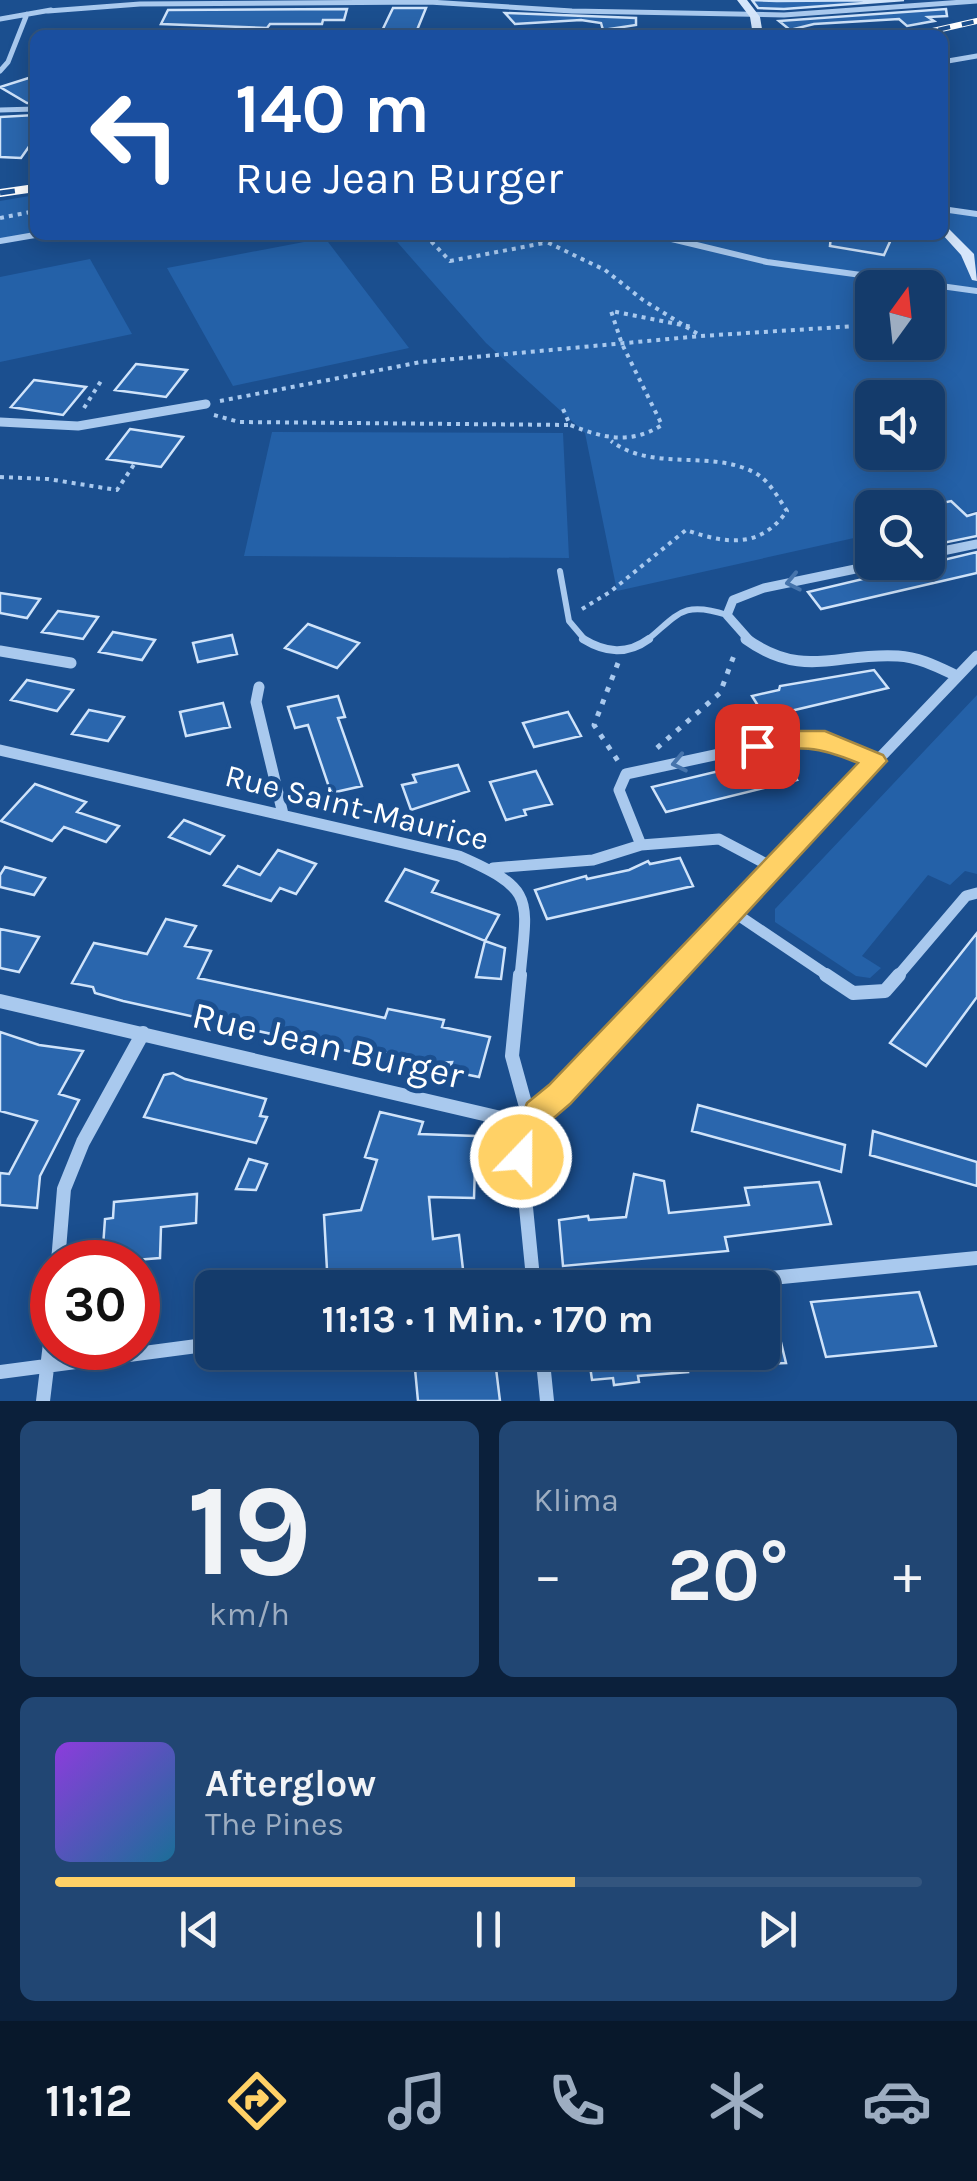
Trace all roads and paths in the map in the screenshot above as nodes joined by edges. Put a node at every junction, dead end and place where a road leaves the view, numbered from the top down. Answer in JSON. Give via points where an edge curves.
{"nodes":[{"id":1,"x":80,"y":0,"type":"edge"},
{"id":2,"x":742,"y":0,"type":"edge"},
{"id":3,"x":977,"y":0,"type":"edge"},
{"id":4,"x":48,"y":11,"type":"junction"},
{"id":5,"x":27,"y":14,"type":"junction"},
{"id":6,"x":753,"y":14,"type":"junction"},
{"id":7,"x":0,"y":19,"type":"edge"},
{"id":8,"x":757,"y":30,"type":"edge"},
{"id":9,"x":977,"y":56,"type":"edge"},
{"id":10,"x":948,"y":61,"type":"edge"},
{"id":11,"x":0,"y":71,"type":"edge"},
{"id":12,"x":30,"y":109,"type":"edge"},
{"id":13,"x":0,"y":110,"type":"edge"},
{"id":14,"x":948,"y":210,"type":"edge"},
{"id":15,"x":30,"y":213,"type":"edge"},
{"id":16,"x":977,"y":214,"type":"edge"},
{"id":17,"x":0,"y":218,"type":"edge"},
{"id":18,"x":948,"y":233,"type":"edge"},
{"id":19,"x":30,"y":236,"type":"edge"},
{"id":20,"x":430,"y":240,"type":"edge"},
{"id":21,"x":543,"y":240,"type":"edge"},
{"id":22,"x":676,"y":240,"type":"edge"},
{"id":23,"x":0,"y":241,"type":"edge"},
{"id":24,"x":547,"y":242,"type":"junction"},
{"id":25,"x":977,"y":277,"type":"edge"},
{"id":26,"x":977,"y":292,"type":"edge"},
{"id":27,"x":692,"y":326,"type":"junction"},
{"id":28,"x":855,"y":326,"type":"edge"},
{"id":29,"x":701,"y":336,"type":"junction"},
{"id":30,"x":622,"y":344,"type":"junction"},
{"id":31,"x":206,"y":404,"type":"junction"},
{"id":32,"x":562,"y":409,"type":"dead end"},
{"id":33,"x":0,"y":422,"type":"edge"},
{"id":34,"x":570,"y":424,"type":"junction"},
{"id":35,"x":612,"y":441,"type":"junction"},
{"id":36,"x":135,"y":463,"type":"dead end"},
{"id":37,"x":0,"y":478,"type":"edge"},
{"id":38,"x":977,"y":544,"type":"edge"},
{"id":39,"x":945,"y":551,"type":"edge"},
{"id":40,"x":855,"y":569,"type":"edge"},
{"id":41,"x":560,"y":570,"type":"dead end"},
{"id":42,"x":727,"y":614,"type":"junction"},
{"id":43,"x":566,"y":617,"type":"junction"},
{"id":44,"x":740,"y":638,"type":"junction"},
{"id":45,"x":0,"y":651,"type":"edge"},
{"id":46,"x":622,"y":652,"type":"junction"},
{"id":47,"x":977,"y":656,"type":"edge"},
{"id":48,"x":70,"y":663,"type":"dead end"},
{"id":49,"x":957,"y":676,"type":"junction"},
{"id":50,"x":259,"y":687,"type":"dead end"},
{"id":51,"x":0,"y":750,"type":"edge"},
{"id":52,"x":653,"y":751,"type":"dead end"},
{"id":53,"x":875,"y":761,"type":"junction"},
{"id":54,"x":626,"y":774,"type":"junction"},
{"id":55,"x":283,"y":814,"type":"junction"},
{"id":56,"x":641,"y":845,"type":"junction"},
{"id":57,"x":490,"y":868,"type":"junction"},
{"id":58,"x":774,"y":868,"type":"junction"},
{"id":59,"x":977,"y":893,"type":"edge"},
{"id":60,"x":732,"y":911,"type":"junction"},
{"id":61,"x":0,"y":1001,"type":"edge"},
{"id":62,"x":142,"y":1032,"type":"junction"},
{"id":63,"x":532,"y":1125,"type":"junction"},
{"id":64,"x":60,"y":1240,"type":"edge"},
{"id":65,"x":977,"y":1258,"type":"edge"},
{"id":66,"x":532,"y":1270,"type":"edge"},
{"id":67,"x":780,"y":1277,"type":"edge"},
{"id":68,"x":195,"y":1346,"type":"edge"},
{"id":69,"x":160,"y":1351,"type":"edge"},
{"id":70,"x":30,"y":1368,"type":"edge"},
{"id":71,"x":48,"y":1370,"type":"edge"},
{"id":72,"x":544,"y":1370,"type":"edge"},
{"id":73,"x":0,"y":1372,"type":"edge"},
{"id":74,"x":42,"y":1401,"type":"edge"},
{"id":75,"x":548,"y":1401,"type":"edge"}],
"edges":[{"from":1,"to":4,"type":"street"},
{"from":2,"to":6,"type":"main road"},
{"from":3,"to":6,"type":"street"},
{"from":4,"to":5,"type":"street"},
{"from":4,"to":6,"type":"street","via":[[127,4],[442,2]]},
{"from":5,"to":7,"type":"street"},
{"from":5,"to":11,"type":"street"},
{"from":6,"to":8,"type":"main road"},
{"from":9,"to":10,"type":"street"},
{"from":12,"to":13,"type":"street"},
{"from":14,"to":16,"type":"street"},
{"from":15,"to":17,"type":"path"},
{"from":18,"to":25,"type":"main road"},
{"from":19,"to":23,"type":"street"},
{"from":20,"to":24,"type":"path","via":[[450,261]]},
{"from":21,"to":24,"type":"path"},
{"from":22,"to":26,"type":"street","via":[[767,262]]},
{"from":24,"to":27,"type":"path"},
{"from":27,"to":29,"type":"path"},
{"from":27,"to":30,"type":"path","via":[[611,312]]},
{"from":28,"to":29,"type":"path"},
{"from":29,"to":30,"type":"path"},
{"from":30,"to":31,"type":"path","via":[[421,362]]},
{"from":30,"to":35,"type":"path","via":[[662,424],[648,435]]},
{"from":31,"to":33,"type":"street","via":[[86,426]]},
{"from":31,"to":34,"type":"path","via":[[207,412],[239,422]]},
{"from":32,"to":34,"type":"path"},
{"from":34,"to":35,"type":"path"},
{"from":35,"to":43,"type":"path","via":[[637,455],[760,475],[787,511],[770,535],[750,543],[686,530],[600,600]]},
{"from":36,"to":37,"type":"path","via":[[117,490]]},
{"from":38,"to":39,"type":"street"},
{"from":40,"to":42,"type":"street","one_way":true,"via":[[764,588],[733,600]]},
{"from":41,"to":43,"type":"lane"},
{"from":42,"to":44,"type":"street"},
{"from":42,"to":46,"type":"lane","via":[[701,606],[683,609],[641,646]]},
{"from":43,"to":46,"type":"lane","via":[[574,634]]},
{"from":44,"to":49,"type":"street","via":[[789,662],[817,667],[902,656]]},
{"from":44,"to":52,"type":"path","via":[[720,694]]},
{"from":45,"to":48,"type":"street"},
{"from":46,"to":54,"type":"path","via":[[594,724]]},
{"from":47,"to":49,"type":"street"},
{"from":49,"to":53,"type":"street"},
{"from":50,"to":55,"type":"street","via":[[256,702]]},
{"from":51,"to":55,"type":"street","name":"Rue Saint-Maurice"},
{"from":53,"to":54,"type":"street","one_way":true,"via":[[825,740],[789,739]]},
{"from":53,"to":58,"type":"street"},
{"from":54,"to":56,"type":"street","via":[[618,790]]},
{"from":55,"to":57,"type":"street","name":"Rue Saint-Maurice"},
{"from":56,"to":57,"type":"street","via":[[593,860]]},
{"from":56,"to":58,"type":"street","via":[[719,839]]},
{"from":57,"to":63,"type":"street","name":"Rue Saint-Maurice","via":[[514,886],[526,910],[512,1056]]},
{"from":58,"to":60,"type":"street"},
{"from":59,"to":60,"type":"street","via":[[966,896],[885,992],[852,993]]},
{"from":60,"to":63,"type":"street"},
{"from":61,"to":62,"type":"street","name":"Rue Jean Burger"},
{"from":62,"to":63,"type":"street","name":"Rue Jean Burger"},
{"from":62,"to":64,"type":"street","via":[[64,1189]]},
{"from":63,"to":66,"type":"street","via":[[521,1157]]},
{"from":65,"to":67,"type":"street"},
{"from":68,"to":69,"type":"street"},
{"from":70,"to":73,"type":"street"},
{"from":71,"to":74,"type":"street"},
{"from":72,"to":75,"type":"street"}]}
